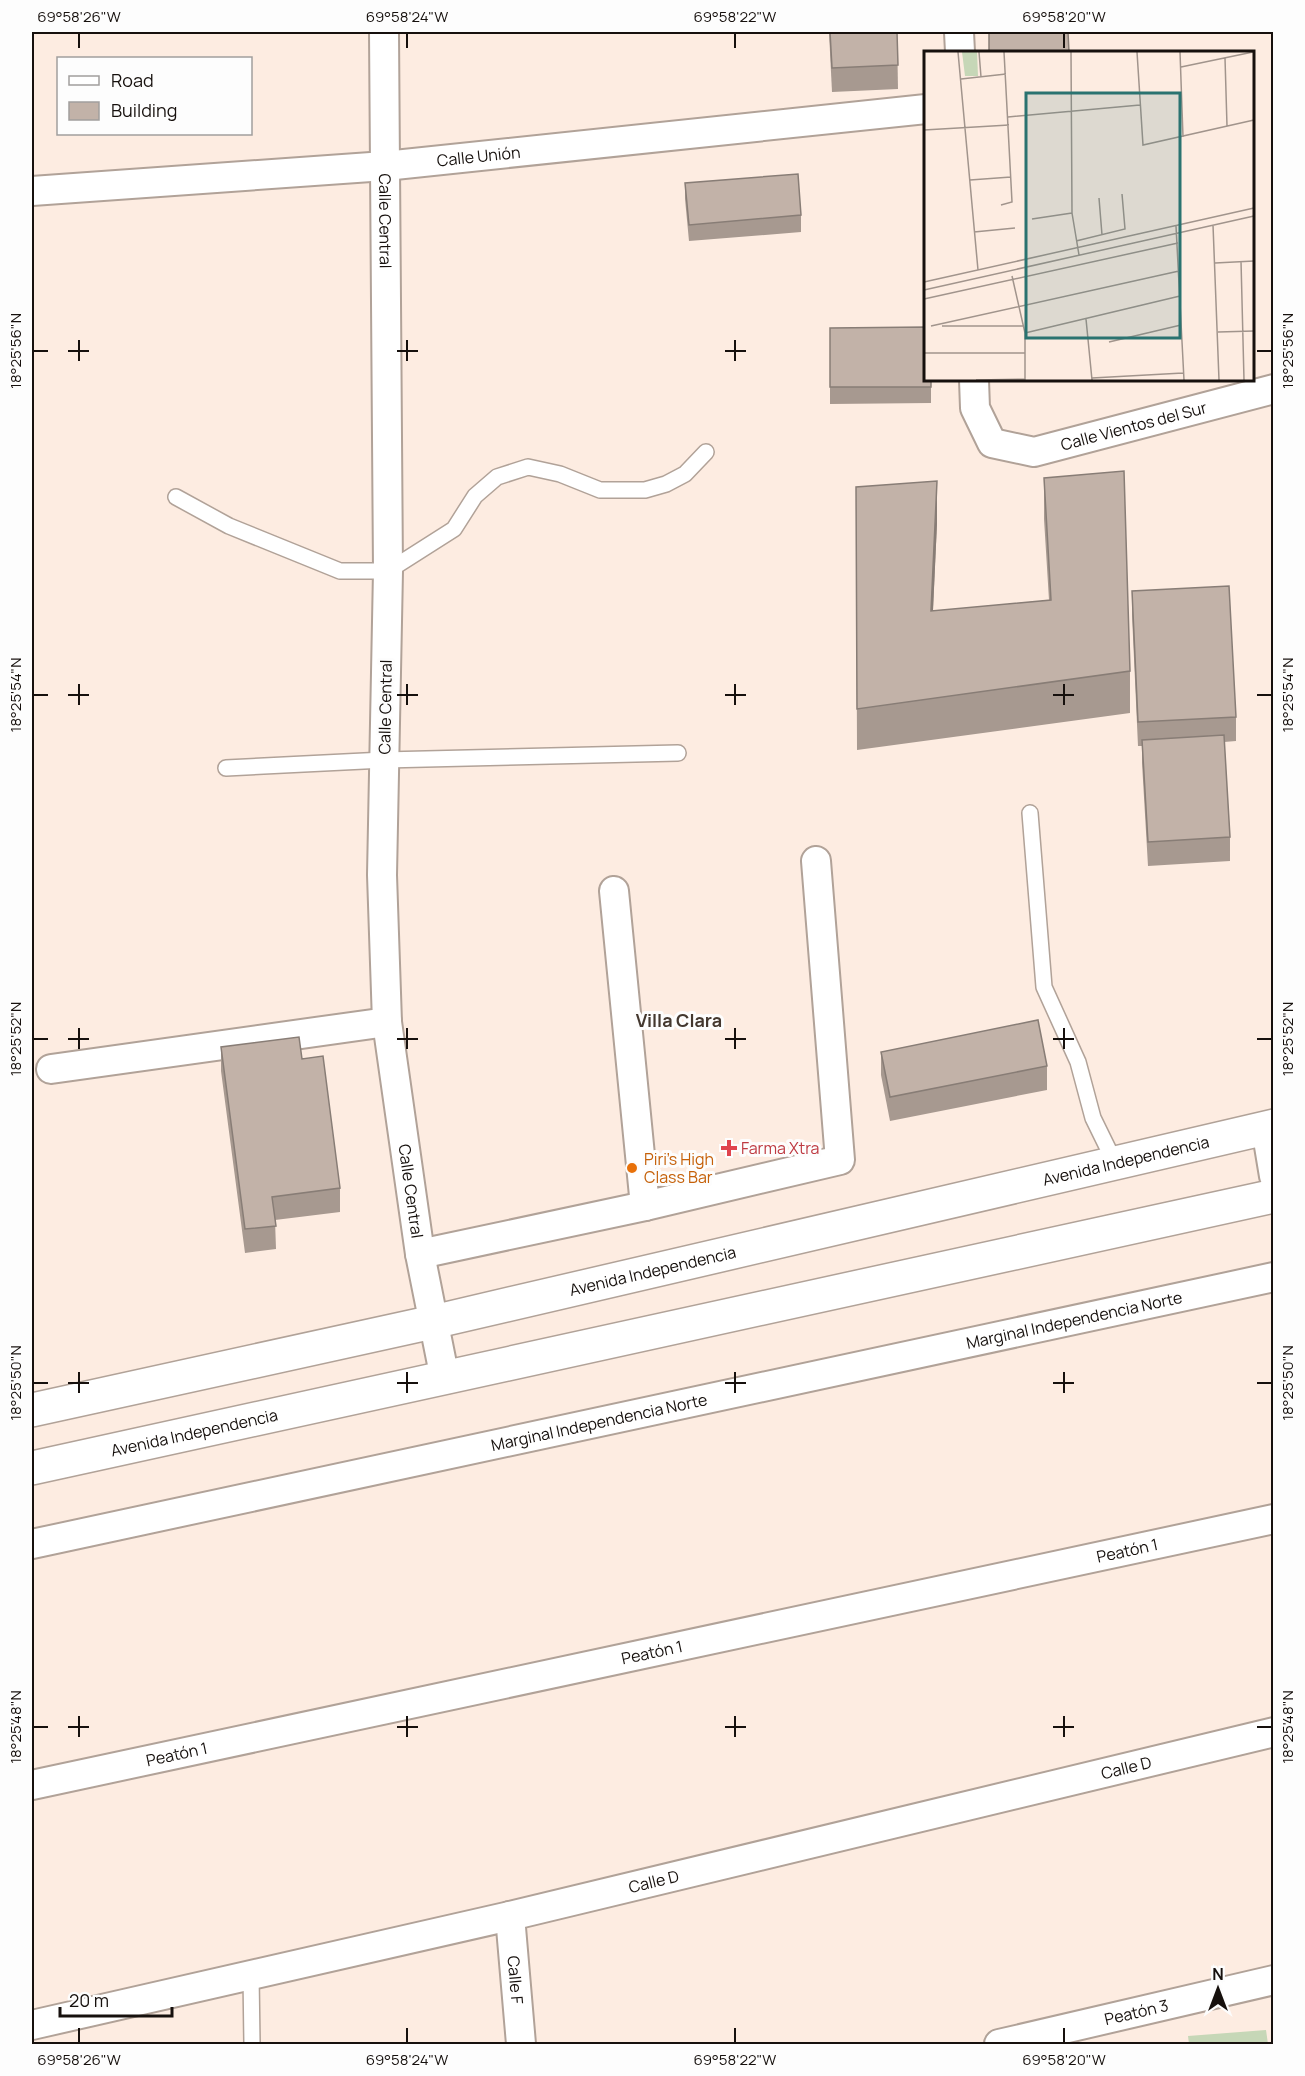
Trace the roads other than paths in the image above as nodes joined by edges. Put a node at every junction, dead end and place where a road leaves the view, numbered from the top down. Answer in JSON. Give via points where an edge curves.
{"nodes":[{"id":1,"x":384,"y":32,"type":"edge"},
{"id":2,"x":958,"y":32,"type":"edge"},
{"id":3,"x":960,"y":51,"type":"edge"},
{"id":4,"x":924,"y":109,"type":"edge"},
{"id":5,"x":386,"y":166,"type":"junction"},
{"id":6,"x":32,"y":191,"type":"edge"},
{"id":7,"x":974,"y":381,"type":"edge"},
{"id":8,"x":1274,"y":389,"type":"edge"},
{"id":9,"x":706,"y":452,"type":"dead end"},
{"id":10,"x":176,"y":497,"type":"dead end"},
{"id":11,"x":388,"y":571,"type":"junction"},
{"id":12,"x":678,"y":753,"type":"dead end"},
{"id":13,"x":384,"y":760,"type":"junction"},
{"id":14,"x":226,"y":768,"type":"dead end"},
{"id":15,"x":1030,"y":813,"type":"dead end"},
{"id":16,"x":816,"y":861,"type":"dead end"},
{"id":17,"x":614,"y":891,"type":"dead end"},
{"id":18,"x":387,"y":1022,"type":"junction"},
{"id":19,"x":51,"y":1069,"type":"dead end"},
{"id":20,"x":1270,"y":1127,"type":"edge"},
{"id":21,"x":1115,"y":1163,"type":"junction"},
{"id":22,"x":1274,"y":1176,"type":"edge"},
{"id":23,"x":1274,"y":1196,"type":"edge"},
{"id":24,"x":645,"y":1206,"type":"junction"},
{"id":25,"x":420,"y":1254,"type":"junction"},
{"id":26,"x":1274,"y":1277,"type":"edge"},
{"id":27,"x":433,"y":1322,"type":"junction"},
{"id":28,"x":445,"y":1379,"type":"junction"},
{"id":29,"x":32,"y":1410,"type":"edge"},
{"id":30,"x":32,"y":1468,"type":"edge"},
{"id":31,"x":1274,"y":1519,"type":"edge"},
{"id":32,"x":32,"y":1544,"type":"edge"},
{"id":33,"x":1274,"y":1732,"type":"edge"},
{"id":34,"x":32,"y":1785,"type":"edge"},
{"id":35,"x":510,"y":1916,"type":"junction"},
{"id":36,"x":251,"y":1976,"type":"junction"},
{"id":37,"x":1274,"y":1980,"type":"edge"},
{"id":38,"x":32,"y":2025,"type":"edge"},
{"id":39,"x":252,"y":2044,"type":"edge"},
{"id":40,"x":521,"y":2044,"type":"edge"},
{"id":41,"x":999,"y":2044,"type":"edge"}],
"edges":[{"from":1,"to":5,"type":"street","name":"Calle Central"},
{"from":2,"to":3,"type":"street"},
{"from":4,"to":5,"type":"street","name":"Calle Unión"},
{"from":5,"to":6,"type":"street","name":"Calle Unión"},
{"from":5,"to":11,"type":"street","name":"Calle Central"},
{"from":7,"to":8,"type":"street","name":"Calle Vientos del Sur","via":[[975,408],[992,443],[1034,452]]},
{"from":9,"to":11,"type":"lane","via":[[685,474],[645,490],[600,490],[560,474],[528,467],[496,477],[475,496],[454,529]]},
{"from":10,"to":11,"type":"lane","via":[[230,526],[340,571]]},
{"from":11,"to":13,"type":"street","name":"Calle Central"},
{"from":12,"to":13,"type":"lane"},
{"from":13,"to":14,"type":"lane"},
{"from":13,"to":18,"type":"street","name":"Calle Central","via":[[382,875]]},
{"from":15,"to":21,"type":"lane","via":[[1044,987],[1078,1062],[1093,1118]]},
{"from":16,"to":24,"type":"street","via":[[840,1160]]},
{"from":17,"to":24,"type":"street"},
{"from":18,"to":19,"type":"street"},
{"from":18,"to":25,"type":"street","name":"Calle Central"},
{"from":20,"to":21,"type":"main road","name":"Avenida Independencia"},
{"from":20,"to":22,"type":"street"},
{"from":21,"to":27,"type":"main road","name":"Avenida Independencia"},
{"from":23,"to":28,"type":"main road","name":"Avenida Independencia"},
{"from":24,"to":25,"type":"street"},
{"from":25,"to":27,"type":"street","name":"Calle Central"},
{"from":26,"to":32,"type":"street","name":"Marginal Independencia Norte"},
{"from":27,"to":28,"type":"street","name":"Calle Central"},
{"from":27,"to":29,"type":"main road","name":"Avenida Independencia"},
{"from":28,"to":30,"type":"main road","name":"Avenida Independencia"},
{"from":31,"to":34,"type":"street","name":"Peatón 1"},
{"from":33,"to":35,"type":"street","name":"Calle D"},
{"from":35,"to":36,"type":"street","name":"Calle D"},
{"from":35,"to":40,"type":"street","name":"Calle F"},
{"from":36,"to":38,"type":"street","name":"Calle D"},
{"from":36,"to":39,"type":"lane"},
{"from":37,"to":41,"type":"street","name":"Peatón 3"}]}
